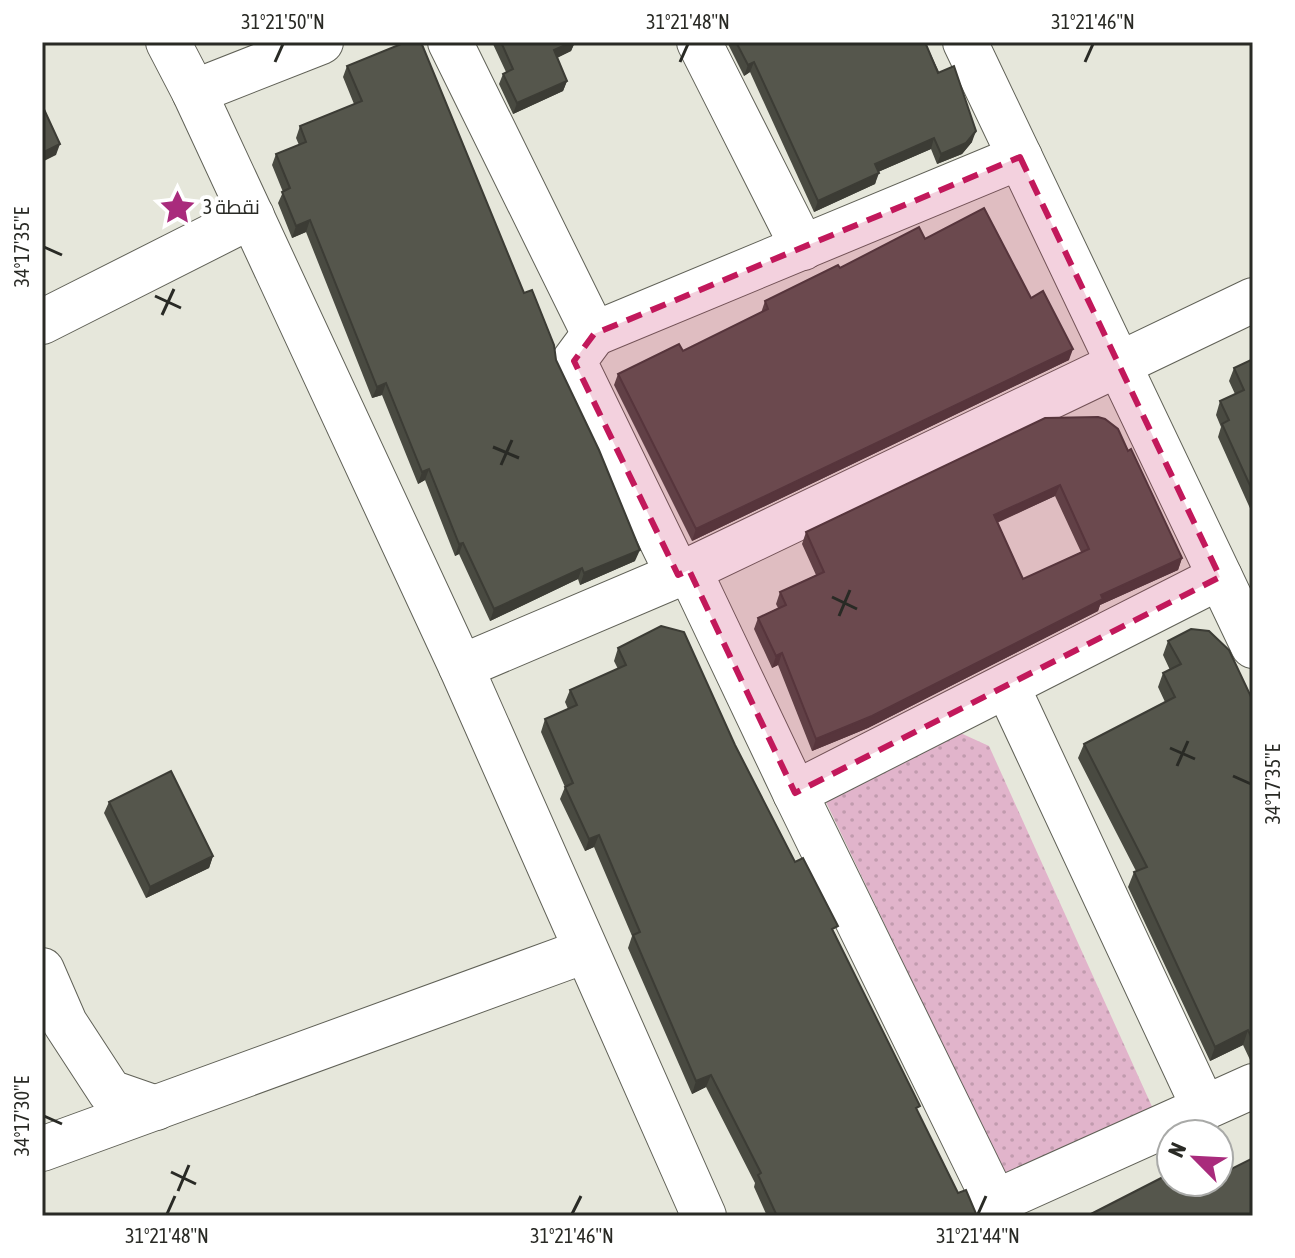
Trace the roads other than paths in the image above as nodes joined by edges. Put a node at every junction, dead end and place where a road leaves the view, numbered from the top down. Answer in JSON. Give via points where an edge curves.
{"nodes":[{"id":1,"x":168,"y":42,"type":"edge"},
{"id":2,"x":321,"y":42,"type":"edge"},
{"id":3,"x":450,"y":42,"type":"edge"},
{"id":4,"x":699,"y":42,"type":"edge"},
{"id":5,"x":965,"y":42,"type":"edge"},
{"id":6,"x":194,"y":92,"type":"junction"},
{"id":7,"x":1020,"y":157,"type":"junction"},
{"id":8,"x":252,"y":216,"type":"junction"},
{"id":9,"x":803,"y":248,"type":"junction"},
{"id":10,"x":1253,"y":300,"type":"edge"},
{"id":11,"x":42,"y":322,"type":"edge"},
{"id":12,"x":594,"y":334,"type":"junction"},
{"id":13,"x":1118,"y":363,"type":"junction"},
{"id":14,"x":684,"y":572,"type":"junction"},
{"id":15,"x":1220,"y":577,"type":"junction"},
{"id":16,"x":1253,"y":646,"type":"edge"},
{"id":17,"x":461,"y":667,"type":"junction"},
{"id":18,"x":1007,"y":686,"type":"junction"},
{"id":19,"x":795,"y":793,"type":"junction"},
{"id":20,"x":585,"y":951,"type":"junction"},
{"id":21,"x":42,"y":970,"type":"edge"},
{"id":22,"x":1253,"y":1086,"type":"edge"},
{"id":23,"x":156,"y":1108,"type":"junction"},
{"id":24,"x":1204,"y":1108,"type":"junction"},
{"id":25,"x":42,"y":1149,"type":"edge"},
{"id":26,"x":994,"y":1209,"type":"edge"},
{"id":27,"x":704,"y":1216,"type":"edge"}],
"edges":[{"from":1,"to":6,"type":"street"},
{"from":2,"to":6,"type":"street"},
{"from":3,"to":12,"type":"street"},
{"from":4,"to":9,"type":"street"},
{"from":5,"to":7,"type":"street"},
{"from":6,"to":8,"type":"street"},
{"from":7,"to":9,"type":"street"},
{"from":7,"to":13,"type":"street"},
{"from":8,"to":11,"type":"street"},
{"from":8,"to":17,"type":"street"},
{"from":9,"to":12,"type":"street"},
{"from":10,"to":13,"type":"street"},
{"from":12,"to":14,"type":"street","via":[[574,361]]},
{"from":13,"to":14,"type":"street"},
{"from":13,"to":15,"type":"street"},
{"from":14,"to":17,"type":"street"},
{"from":14,"to":19,"type":"street"},
{"from":15,"to":16,"type":"street"},
{"from":15,"to":18,"type":"street"},
{"from":17,"to":20,"type":"street"},
{"from":18,"to":19,"type":"street"},
{"from":18,"to":24,"type":"street"},
{"from":19,"to":26,"type":"street"},
{"from":20,"to":23,"type":"street"},
{"from":20,"to":27,"type":"street"},
{"from":21,"to":23,"type":"street","via":[[65,1023],[110,1092]]},
{"from":22,"to":24,"type":"street"},
{"from":23,"to":25,"type":"street"},
{"from":24,"to":26,"type":"street"}]}
